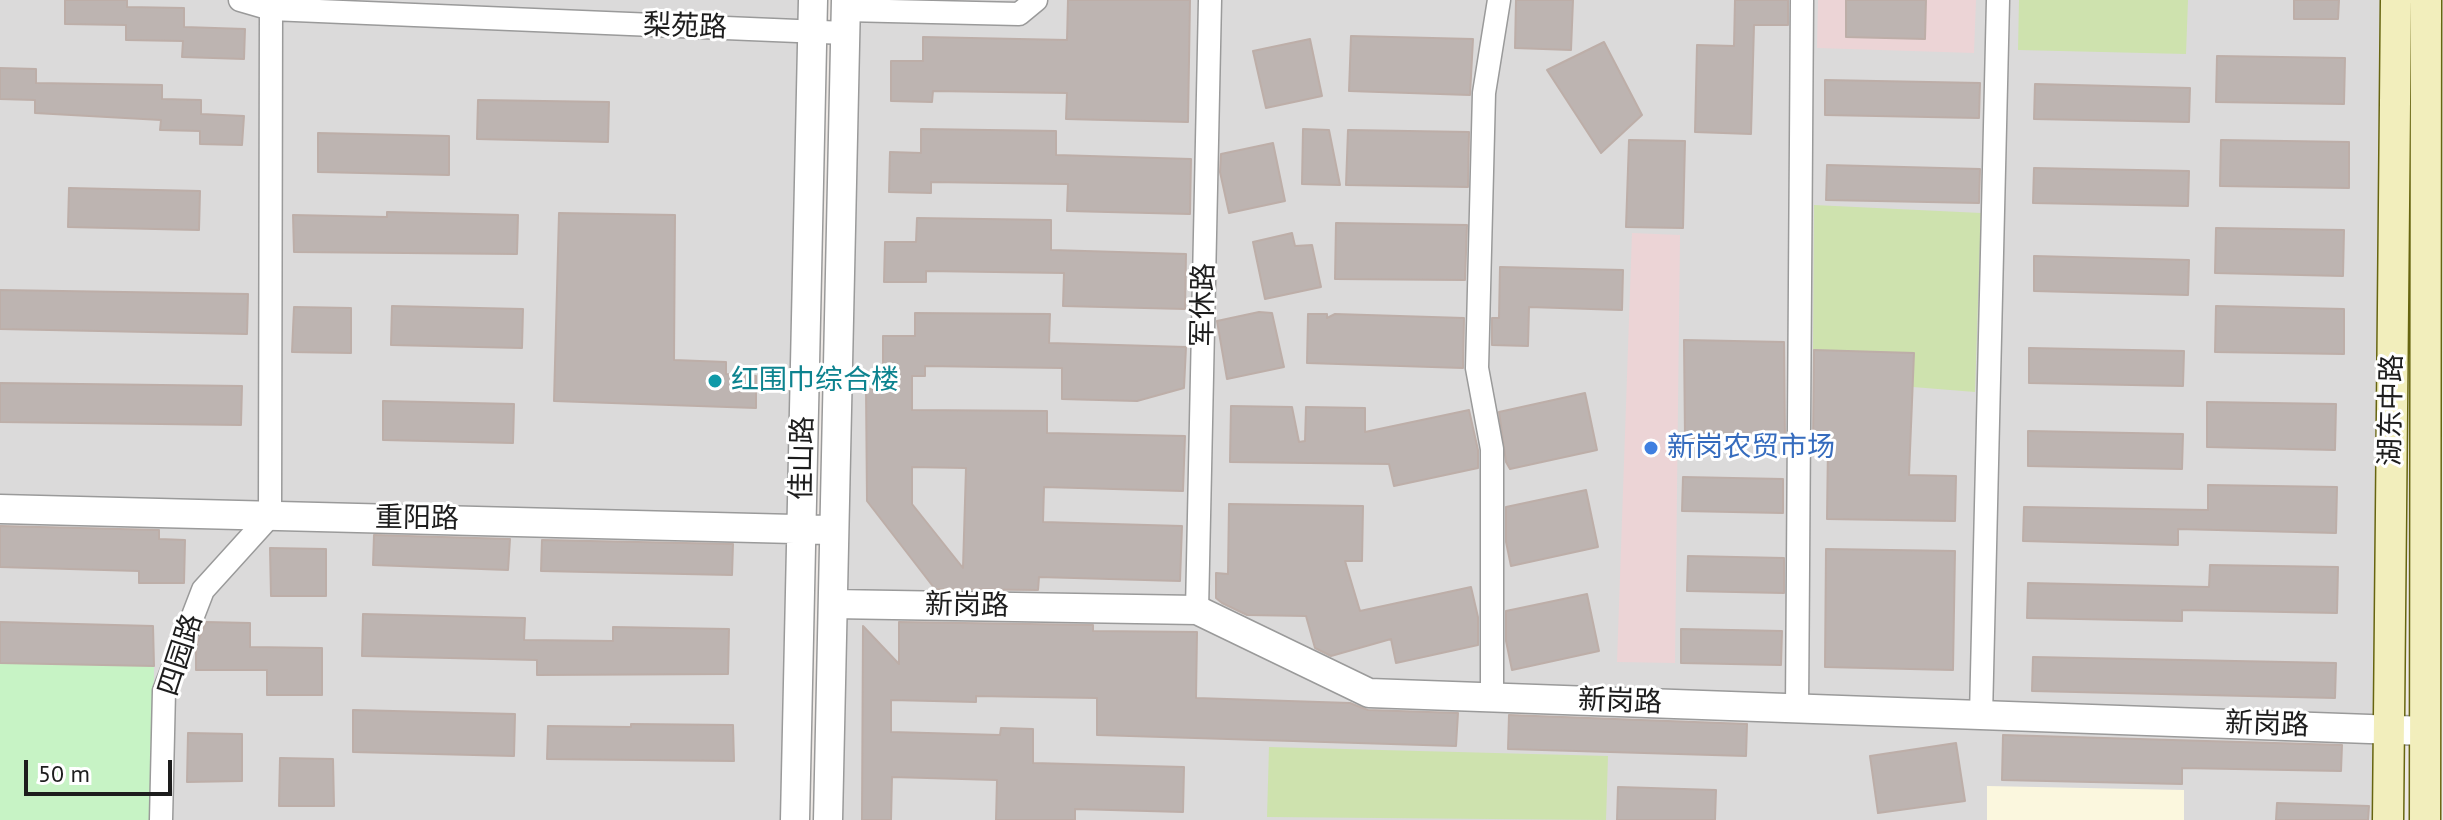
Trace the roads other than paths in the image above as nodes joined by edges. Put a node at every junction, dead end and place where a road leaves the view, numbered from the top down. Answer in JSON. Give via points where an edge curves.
{"nodes":[{"id":1,"x":240,"y":0,"type":"edge"},
{"id":2,"x":813,"y":0,"type":"edge"},
{"id":3,"x":1036,"y":0,"type":"edge"},
{"id":4,"x":1210,"y":0,"type":"edge"},
{"id":5,"x":1499,"y":0,"type":"edge"},
{"id":6,"x":1802,"y":0,"type":"edge"},
{"id":7,"x":1998,"y":0,"type":"edge"},
{"id":8,"x":2396,"y":0,"type":"edge"},
{"id":9,"x":2426,"y":0,"type":"edge"},
{"id":10,"x":271,"y":9,"type":"junction"},
{"id":11,"x":845,"y":15,"type":"edge"},
{"id":12,"x":812,"y":32,"type":"junction"},
{"id":13,"x":2434,"y":445,"type":"edge"},
{"id":14,"x":0,"y":509,"type":"edge"},
{"id":15,"x":270,"y":516,"type":"junction"},
{"id":16,"x":802,"y":529,"type":"junction"},
{"id":17,"x":834,"y":530,"type":"junction"},
{"id":18,"x":833,"y":604,"type":"junction"},
{"id":19,"x":1197,"y":610,"type":"junction"},
{"id":20,"x":1492,"y":697,"type":"junction"},
{"id":21,"x":1797,"y":709,"type":"junction"},
{"id":22,"x":1981,"y":716,"type":"junction"},
{"id":23,"x":2388,"y":729,"type":"junction"},
{"id":24,"x":2425,"y":731,"type":"junction"},
{"id":25,"x":161,"y":820,"type":"edge"},
{"id":26,"x":795,"y":820,"type":"edge"},
{"id":27,"x":828,"y":820,"type":"edge"},
{"id":28,"x":2388,"y":820,"type":"edge"},
{"id":29,"x":2425,"y":820,"type":"edge"}],
"edges":[{"from":1,"to":10,"type":"street","name":"梨苑路"},
{"from":2,"to":12,"type":"street","name":"佳山路"},
{"from":3,"to":11,"type":"street","name":"梨苑路","via":[[1019,14]]},
{"from":4,"to":19,"type":"street","name":"军休路"},
{"from":5,"to":20,"type":"street","via":[[1484,93],[1477,368],[1492,449]]},
{"from":6,"to":21,"type":"street"},
{"from":7,"to":22,"type":"street"},
{"from":8,"to":23,"type":"main road","name":"湖东中路"},
{"from":9,"to":13,"type":"main road","name":"湖东中路"},
{"from":10,"to":12,"type":"street","name":"梨苑路"},
{"from":10,"to":15,"type":"street"},
{"from":11,"to":12,"type":"street","name":"梨苑路"},
{"from":11,"to":17,"type":"street","name":"佳山路"},
{"from":12,"to":16,"type":"street","name":"佳山路"},
{"from":13,"to":24,"type":"main road","name":"湖东中路"},
{"from":14,"to":15,"type":"street","name":"重阳路"},
{"from":15,"to":16,"type":"street","name":"重阳路"},
{"from":15,"to":25,"type":"street","name":"四园路","via":[[203,590],[164,691]]},
{"from":16,"to":17,"type":"street","name":"重阳路"},
{"from":16,"to":26,"type":"street","name":"佳山路"},
{"from":17,"to":18,"type":"street","name":"佳山路"},
{"from":18,"to":19,"type":"street","name":"新岗路"},
{"from":18,"to":27,"type":"street","name":"佳山路"},
{"from":19,"to":20,"type":"street","name":"新岗路","via":[[1369,693]]},
{"from":20,"to":21,"type":"street","name":"新岗路"},
{"from":21,"to":22,"type":"street","name":"新岗路"},
{"from":22,"to":23,"type":"street","name":"新岗路"},
{"from":23,"to":24,"type":"street","name":"新岗路"},
{"from":23,"to":28,"type":"main road","name":"湖东中路"},
{"from":24,"to":29,"type":"main road","name":"湖东中路"}]}
